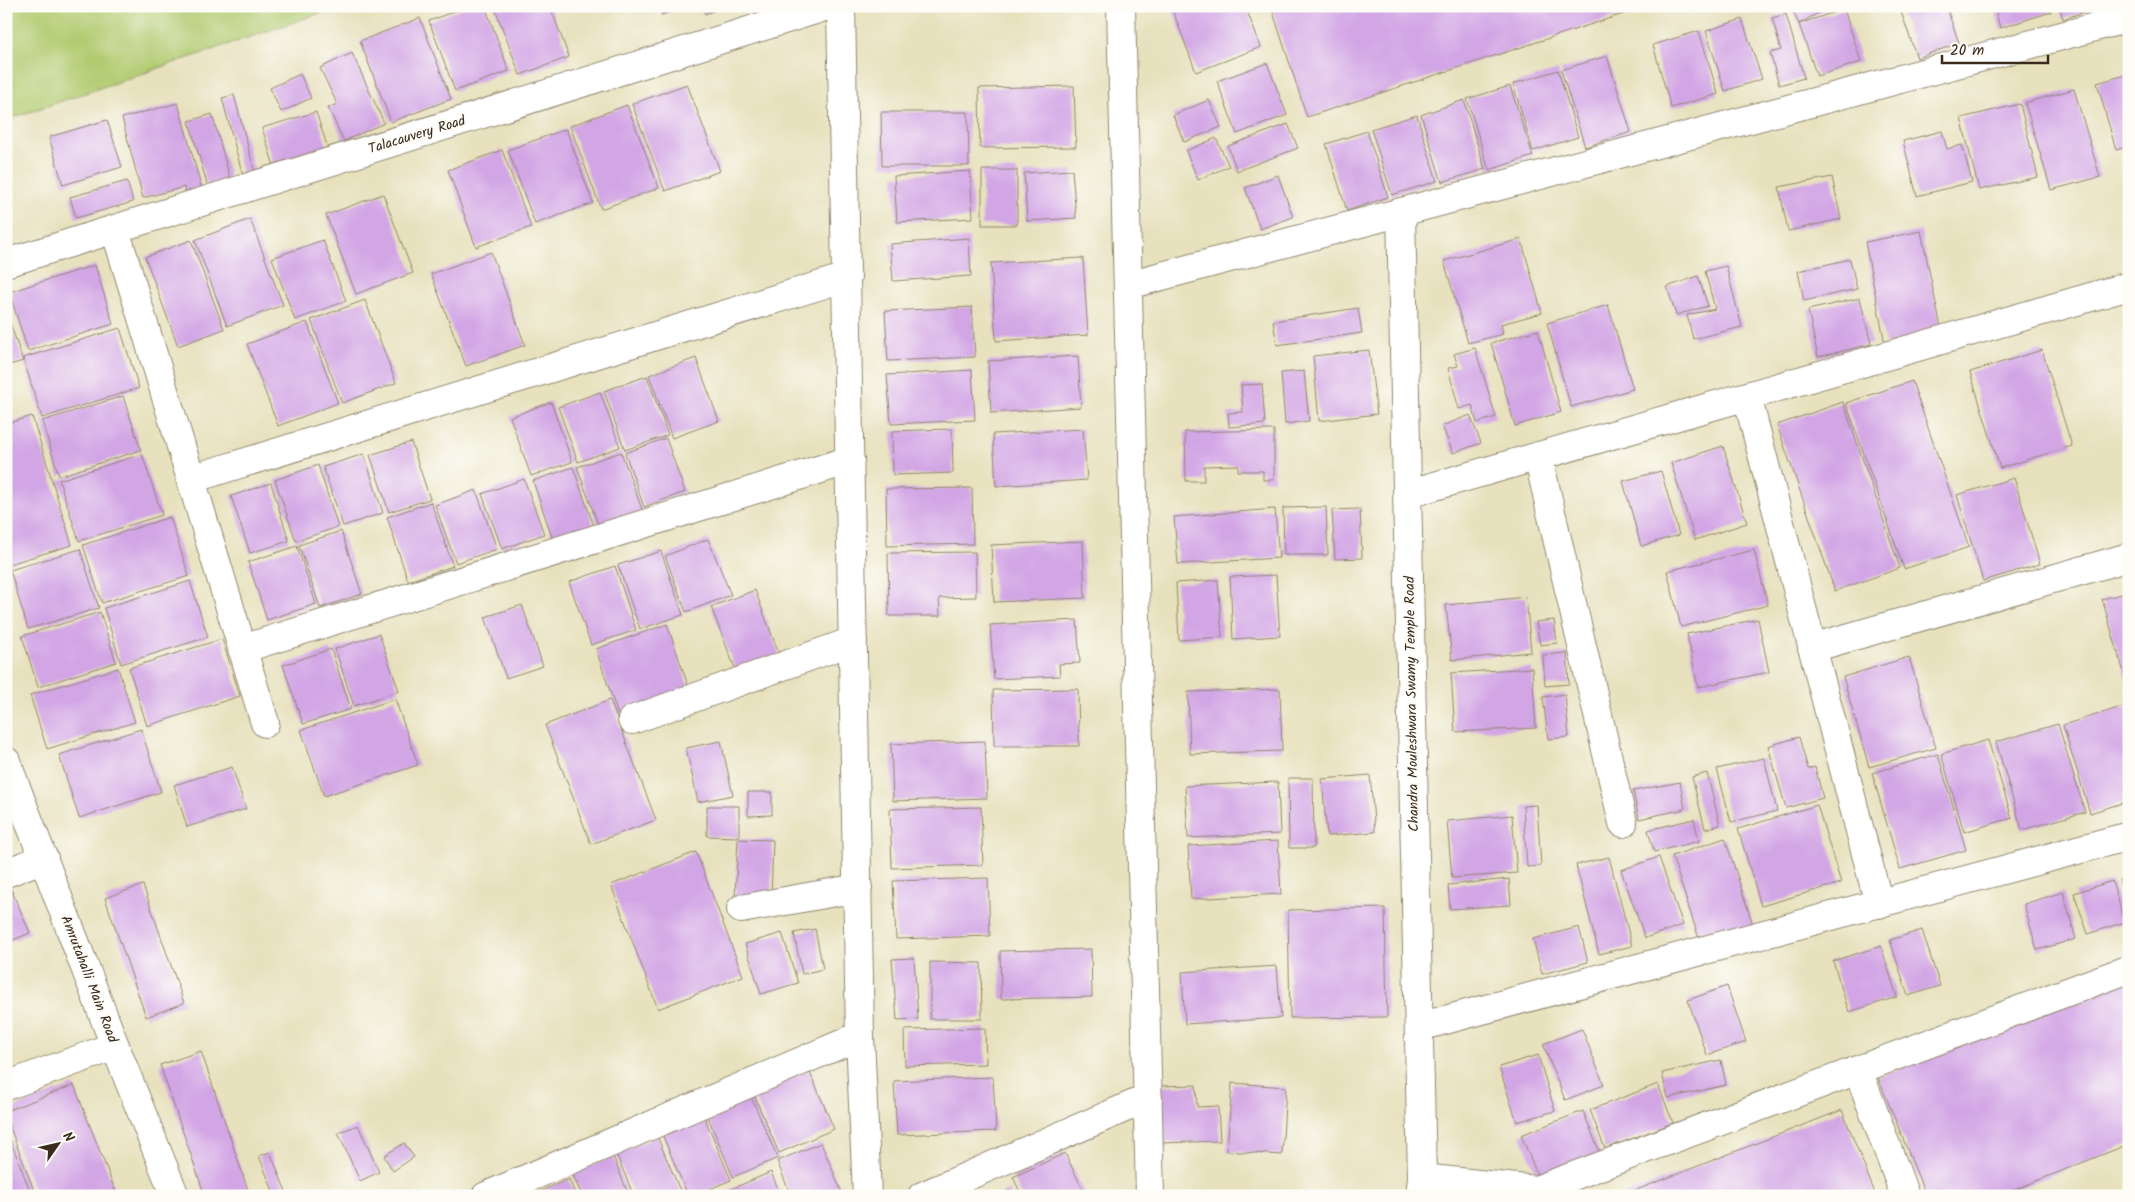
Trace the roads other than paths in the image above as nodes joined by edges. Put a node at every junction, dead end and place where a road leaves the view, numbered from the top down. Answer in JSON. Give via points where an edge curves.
{"nodes":[{"id":1,"x":828,"y":6,"type":"edge"},
{"id":2,"x":841,"y":6,"type":"edge"},
{"id":3,"x":1121,"y":6,"type":"edge"},
{"id":4,"x":2129,"y":18,"type":"edge"},
{"id":5,"x":1401,"y":212,"type":"junction"},
{"id":6,"x":114,"y":229,"type":"junction"},
{"id":7,"x":6,"y":263,"type":"edge"},
{"id":8,"x":847,"y":277,"type":"junction"},
{"id":9,"x":1128,"y":286,"type":"junction"},
{"id":10,"x":2129,"y":286,"type":"edge"},
{"id":11,"x":1747,"y":396,"type":"junction"},
{"id":12,"x":1538,"y":456,"type":"junction"},
{"id":13,"x":850,"y":460,"type":"junction"},
{"id":14,"x":191,"y":479,"type":"junction"},
{"id":15,"x":1407,"y":494,"type":"junction"},
{"id":16,"x":2129,"y":557,"type":"edge"},
{"id":17,"x":853,"y":641,"type":"junction"},
{"id":18,"x":242,"y":648,"type":"junction"},
{"id":19,"x":1812,"y":648,"type":"junction"},
{"id":20,"x":632,"y":720,"type":"dead end"},
{"id":21,"x":265,"y":723,"type":"dead end"},
{"id":22,"x":6,"y":761,"type":"edge"},
{"id":23,"x":1623,"y":823,"type":"dead end"},
{"id":24,"x":2129,"y":836,"type":"edge"},
{"id":25,"x":44,"y":858,"type":"junction"},
{"id":26,"x":6,"y":873,"type":"edge"},
{"id":27,"x":858,"y":888,"type":"junction"},
{"id":28,"x":1879,"y":904,"type":"junction"},
{"id":29,"x":741,"y":909,"type":"dead end"},
{"id":30,"x":2129,"y":970,"type":"edge"},
{"id":31,"x":1419,"y":1028,"type":"junction"},
{"id":32,"x":860,"y":1036,"type":"junction"},
{"id":33,"x":115,"y":1046,"type":"junction"},
{"id":34,"x":1858,"y":1070,"type":"junction"},
{"id":35,"x":6,"y":1086,"type":"edge"},
{"id":36,"x":1148,"y":1098,"type":"junction"},
{"id":37,"x":1421,"y":1187,"type":"edge"},
{"id":38,"x":1520,"y":1192,"type":"edge"},
{"id":39,"x":174,"y":1196,"type":"edge"},
{"id":40,"x":486,"y":1196,"type":"edge"},
{"id":41,"x":867,"y":1196,"type":"edge"},
{"id":42,"x":922,"y":1196,"type":"edge"},
{"id":43,"x":1150,"y":1196,"type":"edge"},
{"id":44,"x":1905,"y":1196,"type":"edge"}],
"edges":[{"from":1,"to":6,"type":"street","name":"Talacauvery Road"},
{"from":2,"to":8,"type":"street"},
{"from":3,"to":9,"type":"street"},
{"from":4,"to":5,"type":"street"},
{"from":5,"to":9,"type":"street"},
{"from":5,"to":15,"type":"street","name":"Chandra Mouleshwara Swamy Temple Road"},
{"from":6,"to":7,"type":"street","name":"Talacauvery Road"},
{"from":6,"to":14,"type":"street"},
{"from":8,"to":13,"type":"street"},
{"from":8,"to":14,"type":"street"},
{"from":9,"to":36,"type":"street"},
{"from":10,"to":11,"type":"street"},
{"from":11,"to":12,"type":"street"},
{"from":11,"to":19,"type":"street"},
{"from":12,"to":15,"type":"street"},
{"from":12,"to":23,"type":"street"},
{"from":13,"to":17,"type":"street"},
{"from":13,"to":18,"type":"street"},
{"from":14,"to":18,"type":"street"},
{"from":15,"to":31,"type":"street","name":"Chandra Mouleshwara Swamy Temple Road"},
{"from":16,"to":19,"type":"street"},
{"from":17,"to":20,"type":"street"},
{"from":17,"to":27,"type":"street"},
{"from":18,"to":21,"type":"street"},
{"from":19,"to":28,"type":"street"},
{"from":22,"to":25,"type":"street","name":"Amrutahalli Main Road"},
{"from":24,"to":28,"type":"street"},
{"from":25,"to":26,"type":"street"},
{"from":25,"to":33,"type":"street","name":"Amrutahalli Main Road"},
{"from":27,"to":29,"type":"street"},
{"from":27,"to":32,"type":"street"},
{"from":28,"to":31,"type":"street"},
{"from":30,"to":34,"type":"street"},
{"from":31,"to":37,"type":"street","name":"Chandra Mouleshwara Swamy Temple Road"},
{"from":32,"to":40,"type":"street"},
{"from":32,"to":41,"type":"street"},
{"from":33,"to":35,"type":"street"},
{"from":33,"to":39,"type":"street","name":"Amrutahalli Main Road"},
{"from":34,"to":38,"type":"street","via":[[1536,1190]]},
{"from":34,"to":44,"type":"street"},
{"from":36,"to":42,"type":"street"},
{"from":36,"to":43,"type":"street"},
{"from":37,"to":38,"type":"street"}]}
